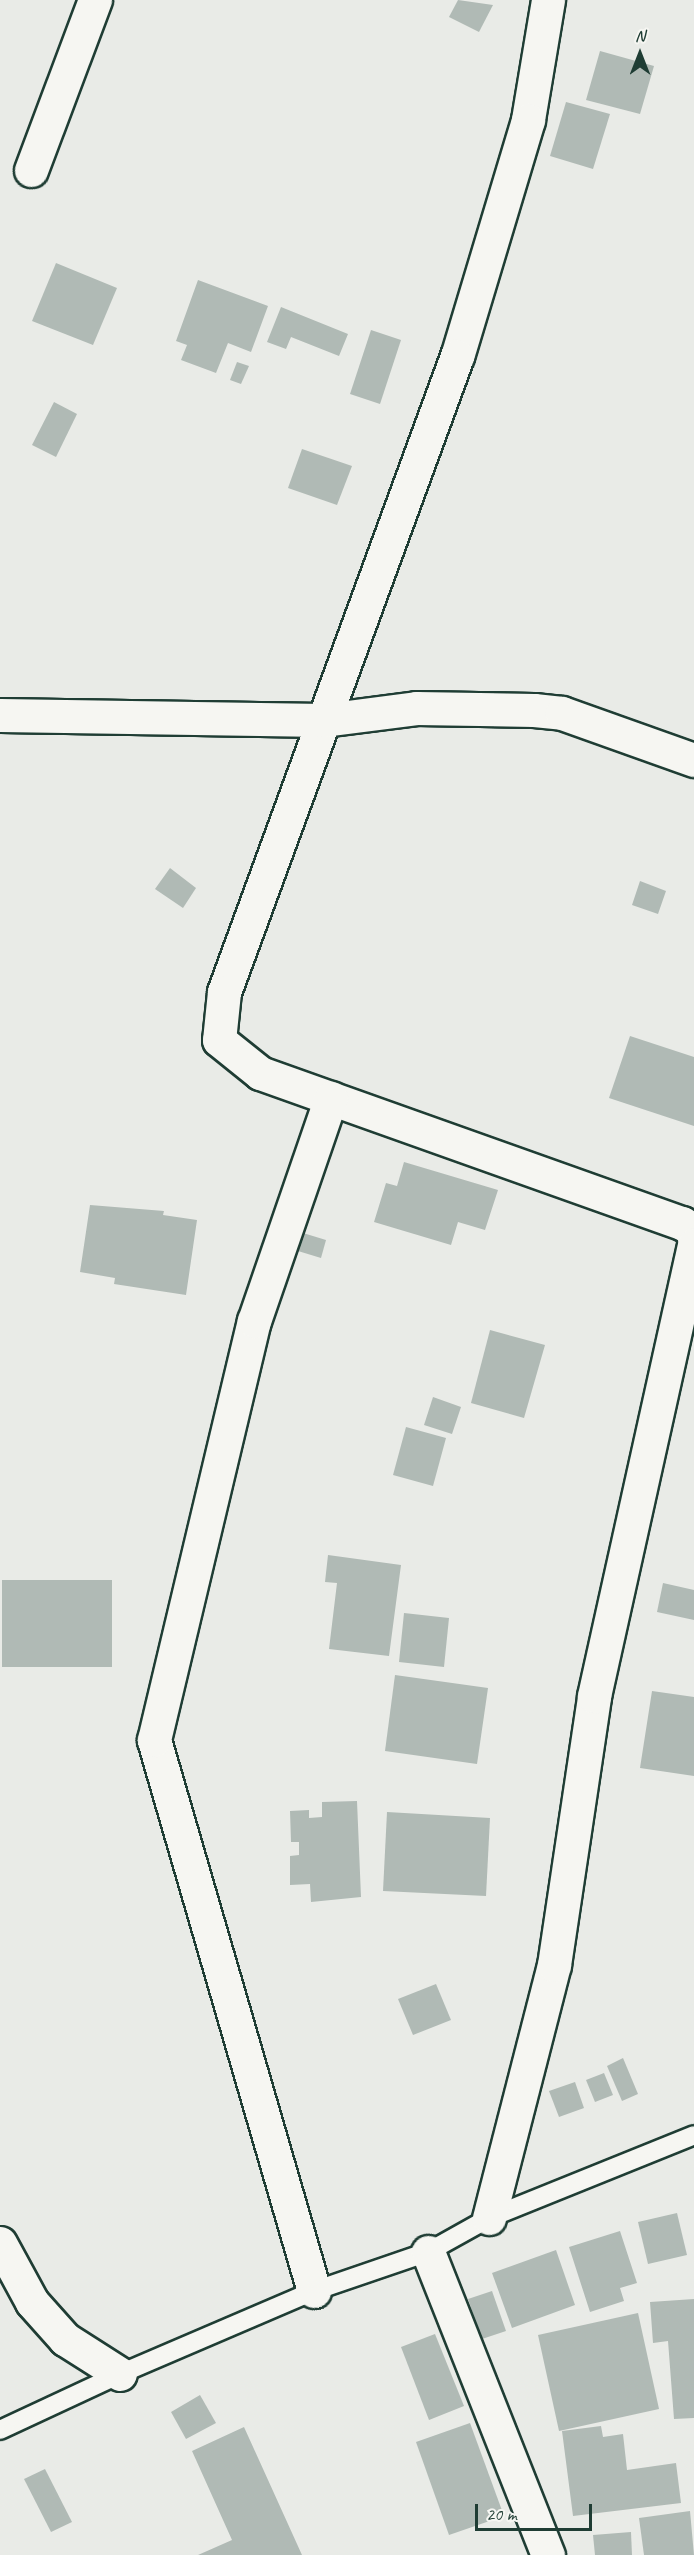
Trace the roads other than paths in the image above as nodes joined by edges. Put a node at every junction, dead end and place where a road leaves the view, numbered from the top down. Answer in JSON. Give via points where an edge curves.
{"nodes":[{"id":1,"x":95,"y":0,"type":"edge"},
{"id":2,"x":548,"y":0,"type":"edge"},
{"id":3,"x":31,"y":170,"type":"dead end"},
{"id":4,"x":0,"y":715,"type":"edge"},
{"id":5,"x":324,"y":720,"type":"junction"},
{"id":6,"x":694,"y":760,"type":"edge"},
{"id":7,"x":331,"y":1098,"type":"junction"},
{"id":8,"x":694,"y":1238,"type":"edge"},
{"id":9,"x":694,"y":1245,"type":"edge"},
{"id":10,"x":694,"y":2135,"type":"edge"},
{"id":11,"x":489,"y":2218,"type":"junction"},
{"id":12,"x":0,"y":2243,"type":"edge"},
{"id":13,"x":428,"y":2252,"type":"junction"},
{"id":14,"x":314,"y":2291,"type":"junction"},
{"id":15,"x":120,"y":2374,"type":"junction"},
{"id":16,"x":0,"y":2430,"type":"edge"},
{"id":17,"x":548,"y":2555,"type":"edge"}],
"edges":[{"from":1,"to":3,"type":"street"},
{"from":2,"to":5,"type":"street","via":[[528,120],[457,356]]},
{"from":4,"to":5,"type":"street"},
{"from":5,"to":6,"type":"street","via":[[416,708],[562,713]]},
{"from":5,"to":7,"type":"street","via":[[224,992],[219,1040],[260,1073]]},
{"from":7,"to":8,"type":"street","via":[[682,1223],[693,1230]]},
{"from":7,"to":14,"type":"street","via":[[254,1321],[154,1740]]},
{"from":9,"to":11,"type":"street","via":[[594,1696],[554,1965]]},
{"from":10,"to":11,"type":"lane"},
{"from":11,"to":13,"type":"lane"},
{"from":12,"to":15,"type":"street","via":[[32,2302],[65,2339]]},
{"from":13,"to":14,"type":"lane"},
{"from":13,"to":17,"type":"street"},
{"from":14,"to":15,"type":"lane"},
{"from":15,"to":16,"type":"lane"}]}
